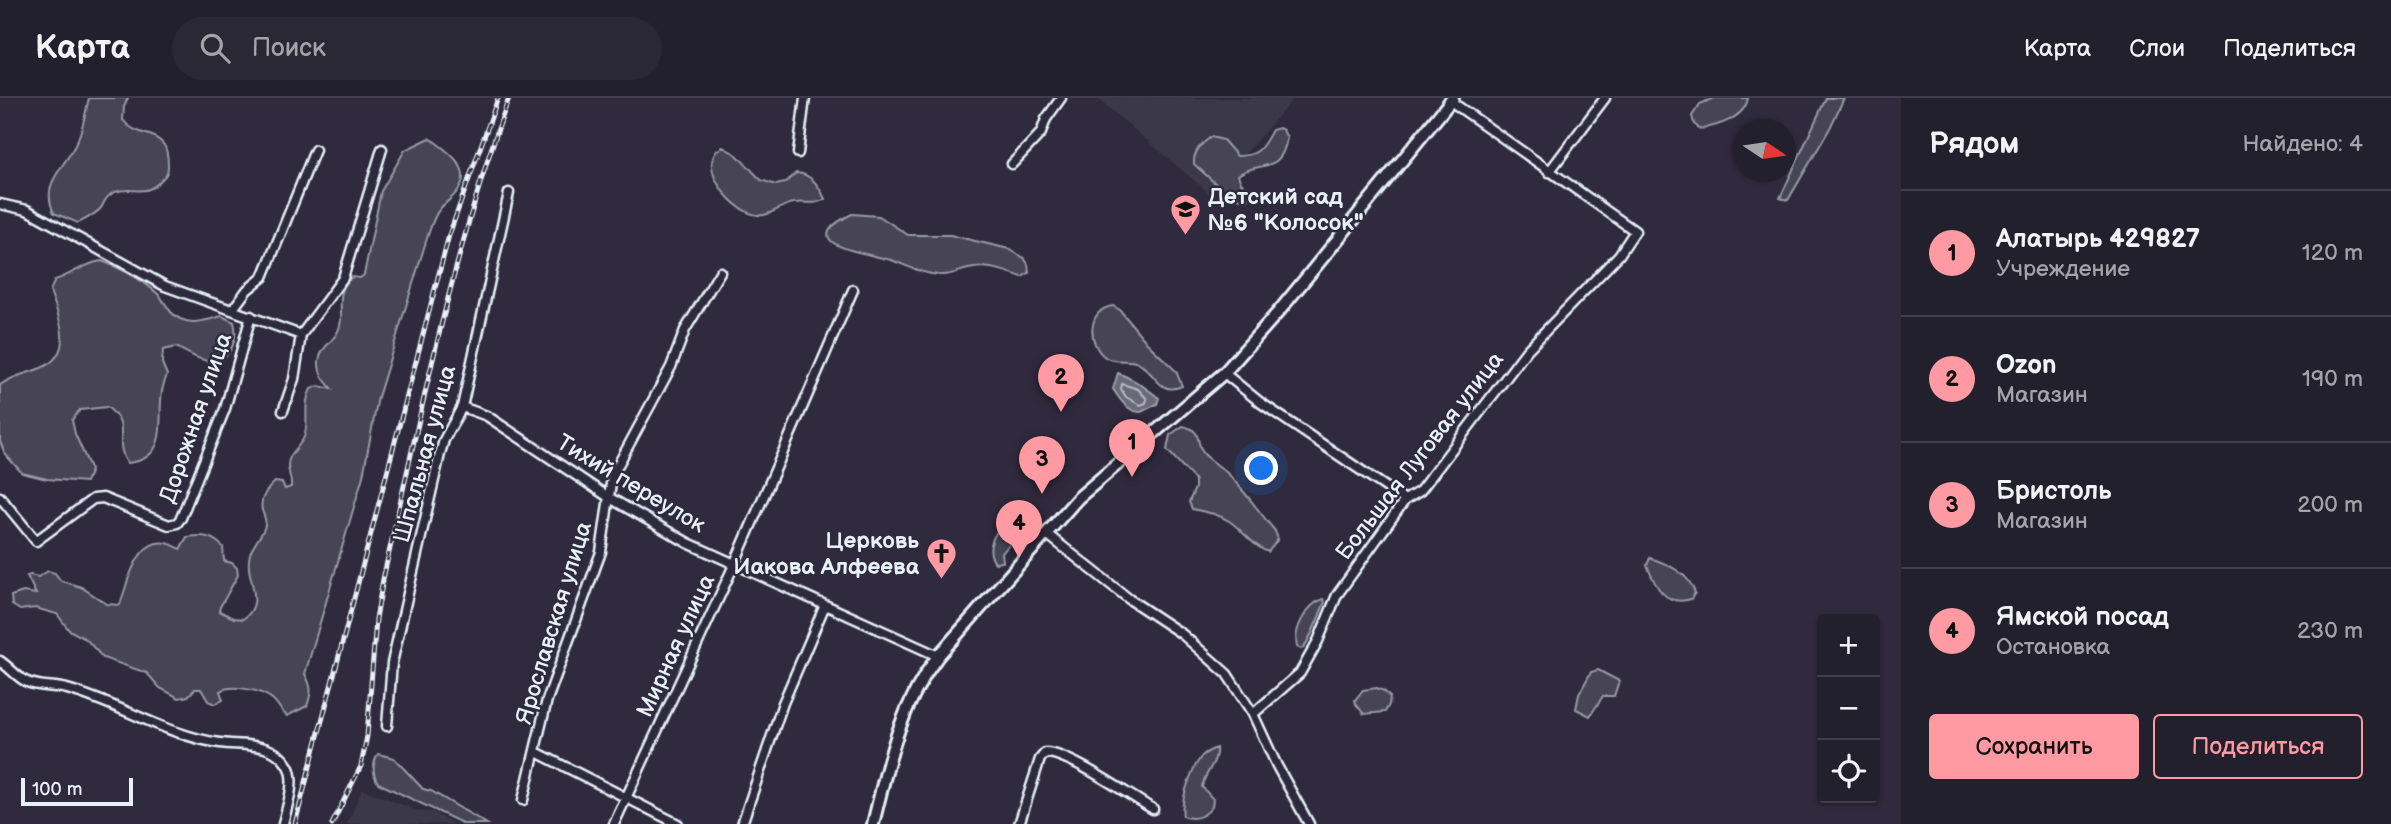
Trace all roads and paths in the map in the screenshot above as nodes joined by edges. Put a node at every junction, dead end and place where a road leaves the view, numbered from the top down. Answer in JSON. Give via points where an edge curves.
{"nodes":[{"id":1,"x":805,"y":98,"type":"edge"},
{"id":2,"x":1062,"y":98,"type":"edge"},
{"id":3,"x":1605,"y":98,"type":"edge"},
{"id":4,"x":1450,"y":99,"type":"edge"},
{"id":5,"x":315,"y":149,"type":"dead end"},
{"id":6,"x":382,"y":149,"type":"dead end"},
{"id":7,"x":798,"y":153,"type":"dead end"},
{"id":8,"x":1012,"y":164,"type":"dead end"},
{"id":9,"x":1549,"y":172,"type":"junction"},
{"id":10,"x":509,"y":193,"type":"dead end"},
{"id":11,"x":0,"y":204,"type":"edge"},
{"id":12,"x":720,"y":272,"type":"dead end"},
{"id":13,"x":853,"y":290,"type":"dead end"},
{"id":14,"x":233,"y":309,"type":"junction"},
{"id":15,"x":251,"y":316,"type":"junction"},
{"id":16,"x":301,"y":335,"type":"junction"},
{"id":17,"x":1224,"y":373,"type":"junction"},
{"id":18,"x":462,"y":407,"type":"junction"},
{"id":19,"x":283,"y":411,"type":"dead end"},
{"id":20,"x":0,"y":497,"type":"edge"},
{"id":21,"x":610,"y":498,"type":"junction"},
{"id":22,"x":1405,"y":500,"type":"junction"},
{"id":23,"x":1048,"y":535,"type":"junction"},
{"id":24,"x":734,"y":565,"type":"junction"},
{"id":25,"x":825,"y":605,"type":"junction"},
{"id":26,"x":938,"y":656,"type":"junction"},
{"id":27,"x":0,"y":661,"type":"edge"},
{"id":28,"x":1253,"y":714,"type":"junction"},
{"id":29,"x":387,"y":726,"type":"dead end"},
{"id":30,"x":536,"y":752,"type":"junction"},
{"id":31,"x":627,"y":797,"type":"junction"},
{"id":32,"x":523,"y":800,"type":"dead end"},
{"id":33,"x":1153,"y":809,"type":"dead end"},
{"id":34,"x":283,"y":824,"type":"edge"},
{"id":35,"x":614,"y":824,"type":"edge"},
{"id":36,"x":678,"y":824,"type":"edge"},
{"id":37,"x":742,"y":824,"type":"edge"},
{"id":38,"x":873,"y":824,"type":"edge"},
{"id":39,"x":1019,"y":824,"type":"edge"},
{"id":40,"x":1310,"y":824,"type":"edge"}],
"edges":[{"from":1,"to":7,"type":"street"},
{"from":2,"to":8,"type":"street","via":[[1041,133]]},
{"from":3,"to":9,"type":"street"},
{"from":4,"to":9,"type":"street"},
{"from":4,"to":17,"type":"main road"},
{"from":5,"to":14,"type":"street","name":"Дорожная улица","via":[[262,277]]},
{"from":6,"to":16,"type":"street","via":[[343,278]]},
{"from":9,"to":22,"type":"street","name":"Большая Луговая улица","via":[[1635,231],[1619,255],[1527,350],[1420,491]]},
{"from":10,"to":18,"type":"street","name":"Шпальная улица"},
{"from":11,"to":14,"type":"street","via":[[27,210],[165,286]]},
{"from":12,"to":21,"type":"street","name":"Ярославская улица","via":[[685,330],[671,367],[612,476]]},
{"from":13,"to":24,"type":"street","name":"Мирная улица"},
{"from":14,"to":15,"type":"street"},
{"from":15,"to":16,"type":"street"},
{"from":15,"to":20,"type":"street","name":"Дорожная улица","via":[[225,409],[177,523],[169,525],[103,498],[93,499],[36,541]]},
{"from":16,"to":19,"type":"street"},
{"from":17,"to":22,"type":"street"},
{"from":17,"to":23,"type":"main road","via":[[1087,490]]},
{"from":18,"to":21,"type":"street","name":"Тихий переулок","via":[[487,416]]},
{"from":18,"to":29,"type":"street","name":"Шпальная улица","via":[[440,454],[392,663]]},
{"from":21,"to":24,"type":"street","name":"Тихий переулок"},
{"from":21,"to":30,"type":"street","name":"Ярославская улица","via":[[601,552],[547,700]]},
{"from":22,"to":28,"type":"street","name":"Большая Луговая улица","via":[[1338,595],[1300,673]]},
{"from":23,"to":26,"type":"main road"},
{"from":23,"to":28,"type":"street","via":[[1208,655],[1227,674]]},
{"from":24,"to":25,"type":"street","name":"Тихий переулок"},
{"from":24,"to":31,"type":"street","name":"Мирная улица"},
{"from":25,"to":26,"type":"street","name":"Тихий переулок"},
{"from":25,"to":37,"type":"street","via":[[783,703]]},
{"from":26,"to":38,"type":"main road","via":[[921,677],[900,723]]},
{"from":27,"to":34,"type":"street","via":[[32,684],[66,689],[196,738],[256,745],[274,752],[288,766],[292,782]]},
{"from":28,"to":40,"type":"street"},
{"from":30,"to":31,"type":"street"},
{"from":30,"to":32,"type":"street","name":"Ярославская улица"},
{"from":31,"to":35,"type":"street","name":"Мирная улица"},
{"from":31,"to":36,"type":"street"},
{"from":33,"to":39,"type":"street","via":[[1091,772],[1045,753]]}]}
